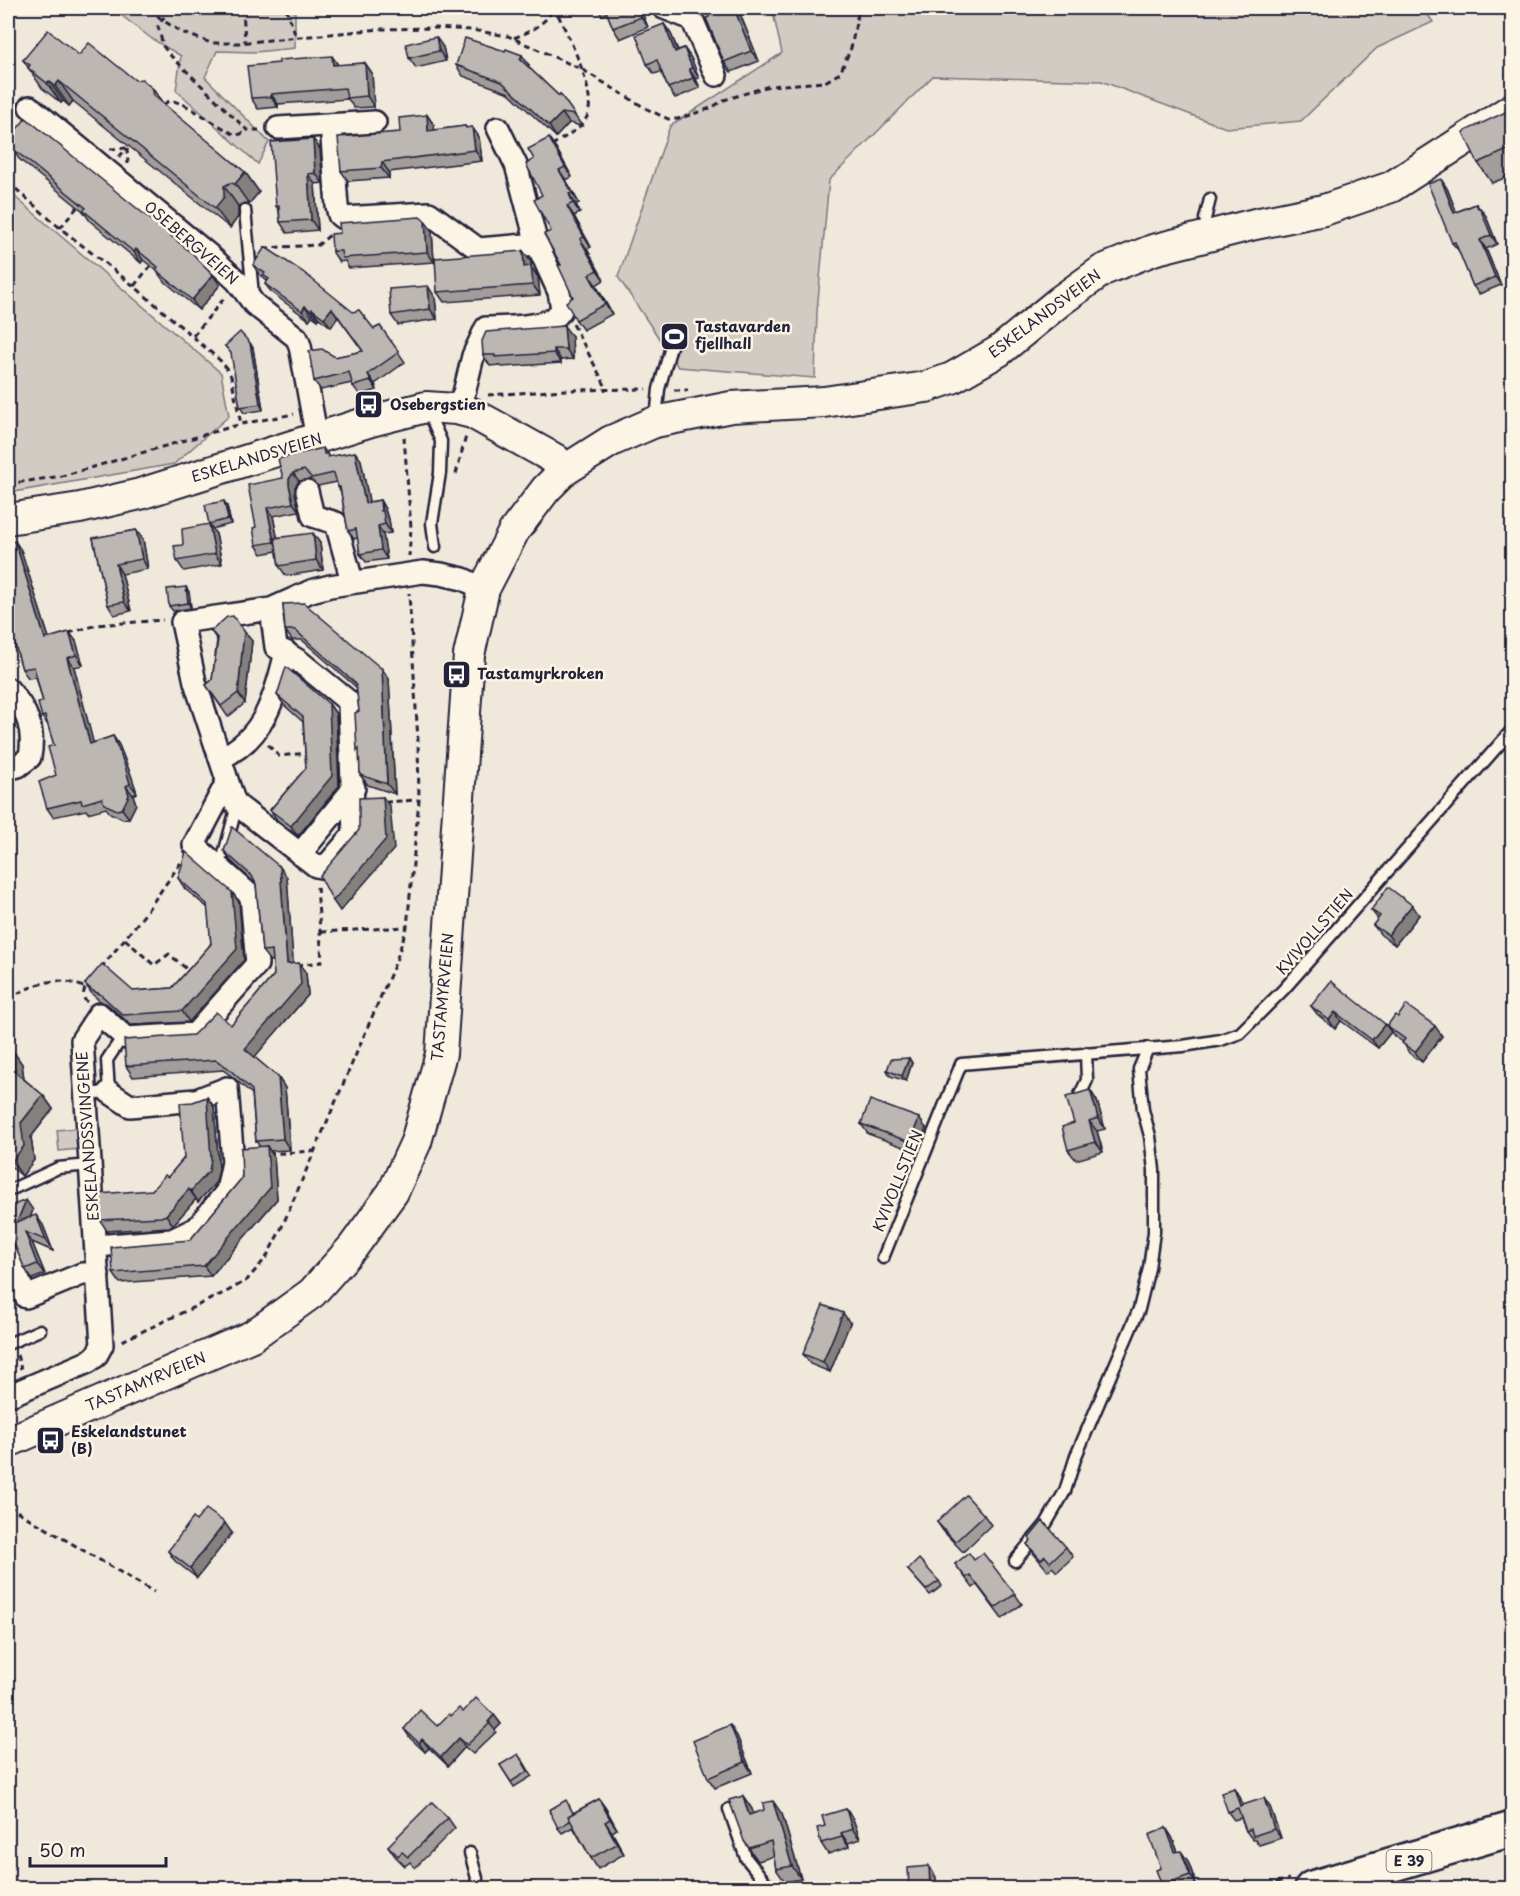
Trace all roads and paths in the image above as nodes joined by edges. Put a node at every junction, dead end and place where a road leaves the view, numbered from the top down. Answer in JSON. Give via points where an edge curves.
{"nodes":[{"id":1,"x":150,"y":8,"type":"edge"},
{"id":2,"x":170,"y":8,"type":"edge"},
{"id":3,"x":243,"y":8,"type":"edge"},
{"id":4,"x":286,"y":8,"type":"edge"},
{"id":5,"x":554,"y":8,"type":"edge"},
{"id":6,"x":664,"y":8,"type":"edge"},
{"id":7,"x":859,"y":8,"type":"edge"},
{"id":8,"x":161,"y":19,"type":"junction"},
{"id":9,"x":296,"y":37,"type":"junction"},
{"id":10,"x":513,"y":38,"type":"junction"},
{"id":11,"x":245,"y":42,"type":"junction"},
{"id":12,"x":583,"y":70,"type":"junction"},
{"id":13,"x":716,"y":75,"type":"dead end"},
{"id":14,"x":164,"y":104,"type":"edge"},
{"id":15,"x":30,"y":107,"type":"dead end"},
{"id":16,"x":1512,"y":109,"type":"edge"},
{"id":17,"x":375,"y":122,"type":"dead end"},
{"id":18,"x":332,"y":125,"type":"junction"},
{"id":19,"x":278,"y":128,"type":"joint"},
{"id":20,"x":498,"y":129,"type":"dead end"},
{"id":21,"x":248,"y":130,"type":"junction"},
{"id":22,"x":516,"y":165,"type":"junction"},
{"id":23,"x":8,"y":182,"type":"edge"},
{"id":24,"x":1210,"y":199,"type":"dead end"},
{"id":25,"x":80,"y":203,"type":"edge"},
{"id":26,"x":245,"y":210,"type":"dead end"},
{"id":27,"x":343,"y":218,"type":"junction"},
{"id":28,"x":1205,"y":219,"type":"dead end"},
{"id":29,"x":60,"y":228,"type":"junction"},
{"id":30,"x":179,"y":232,"type":"junction"},
{"id":31,"x":537,"y":244,"type":"junction"},
{"id":32,"x":248,"y":249,"type":"junction"},
{"id":33,"x":237,"y":281,"type":"junction"},
{"id":34,"x":134,"y":286,"type":"junction"},
{"id":35,"x":254,"y":304,"type":"junction"},
{"id":36,"x":562,"y":308,"type":"junction"},
{"id":37,"x":193,"y":336,"type":"junction"},
{"id":38,"x":674,"y":336,"type":"dead end"},
{"id":39,"x":607,"y":389,"type":"junction"},
{"id":40,"x":659,"y":389,"type":"junction"},
{"id":41,"x":692,"y":390,"type":"dead end"},
{"id":42,"x":460,"y":401,"type":"junction"},
{"id":43,"x":426,"y":407,"type":"junction"},
{"id":44,"x":655,"y":422,"type":"junction"},
{"id":45,"x":241,"y":424,"type":"junction"},
{"id":46,"x":314,"y":426,"type":"junction"},
{"id":47,"x":404,"y":435,"type":"dead end"},
{"id":48,"x":555,"y":479,"type":"junction"},
{"id":49,"x":8,"y":484,"type":"edge"},
{"id":50,"x":307,"y":491,"type":"dead end"},
{"id":51,"x":8,"y":519,"type":"edge"},
{"id":52,"x":435,"y":547,"type":"dead end"},
{"id":53,"x":409,"y":558,"type":"dead end"},
{"id":54,"x":352,"y":582,"type":"junction"},
{"id":55,"x":409,"y":586,"type":"dead end"},
{"id":56,"x":484,"y":589,"type":"junction"},
{"id":57,"x":271,"y":609,"type":"junction"},
{"id":58,"x":167,"y":620,"type":"dead end"},
{"id":59,"x":63,"y":634,"type":"edge"},
{"id":60,"x":19,"y":646,"type":"edge"},
{"id":61,"x":8,"y":650,"type":"edge"},
{"id":62,"x":286,"y":652,"type":"junction"},
{"id":63,"x":8,"y":688,"type":"edge"},
{"id":64,"x":1512,"y":730,"type":"edge"},
{"id":65,"x":255,"y":734,"type":"junction"},
{"id":66,"x":352,"y":749,"type":"junction"},
{"id":67,"x":220,"y":758,"type":"junction"},
{"id":68,"x":8,"y":769,"type":"edge"},
{"id":69,"x":227,"y":782,"type":"junction"},
{"id":70,"x":354,"y":796,"type":"junction"},
{"id":71,"x":419,"y":800,"type":"junction"},
{"id":72,"x":237,"y":805,"type":"junction"},
{"id":73,"x":194,"y":845,"type":"junction"},
{"id":74,"x":224,"y":854,"type":"edge"},
{"id":75,"x":308,"y":860,"type":"junction"},
{"id":76,"x":407,"y":927,"type":"junction"},
{"id":77,"x":321,"y":932,"type":"junction"},
{"id":78,"x":125,"y":939,"type":"junction"},
{"id":79,"x":291,"y":966,"type":"edge"},
{"id":80,"x":99,"y":970,"type":"edge"},
{"id":81,"x":193,"y":974,"type":"edge"},
{"id":82,"x":92,"y":979,"type":"edge"},
{"id":83,"x":8,"y":998,"type":"edge"},
{"id":84,"x":117,"y":1046,"type":"dead end"},
{"id":85,"x":1148,"y":1048,"type":"junction"},
{"id":86,"x":1086,"y":1053,"type":"junction"},
{"id":87,"x":109,"y":1092,"type":"junction"},
{"id":88,"x":85,"y":1094,"type":"junction"},
{"id":89,"x":1079,"y":1097,"type":"edge"},
{"id":90,"x":314,"y":1151,"type":"junction"},
{"id":91,"x":232,"y":1157,"type":"junction"},
{"id":92,"x":89,"y":1165,"type":"junction"},
{"id":93,"x":8,"y":1191,"type":"edge"},
{"id":94,"x":96,"y":1246,"type":"junction"},
{"id":95,"x":8,"y":1256,"type":"edge"},
{"id":96,"x":883,"y":1258,"type":"dead end"},
{"id":97,"x":98,"y":1274,"type":"junction"},
{"id":98,"x":40,"y":1330,"type":"dead end"},
{"id":99,"x":10,"y":1343,"type":"edge"},
{"id":100,"x":101,"y":1350,"type":"junction"},
{"id":101,"x":25,"y":1378,"type":"dead end"},
{"id":102,"x":8,"y":1396,"type":"edge"},
{"id":103,"x":8,"y":1442,"type":"edge"},
{"id":104,"x":8,"y":1506,"type":"edge"},
{"id":105,"x":1015,"y":1561,"type":"dead end"},
{"id":106,"x":154,"y":1592,"type":"dead end"},
{"id":107,"x":729,"y":1809,"type":"edge"},
{"id":108,"x":1512,"y":1829,"type":"edge"},
{"id":109,"x":470,"y":1853,"type":"dead end"},
{"id":110,"x":475,"y":1888,"type":"edge"},
{"id":111,"x":770,"y":1888,"type":"edge"},
{"id":112,"x":1312,"y":1888,"type":"edge"}],
"edges":[{"from":1,"to":8,"type":"path"},
{"from":2,"to":8,"type":"path"},
{"from":3,"to":11,"type":"path"},
{"from":4,"to":9,"type":"path"},
{"from":5,"to":10,"type":"path","via":[[545,22]]},
{"from":5,"to":12,"type":"path"},
{"from":6,"to":13,"type":"street","via":[[692,19]]},
{"from":7,"to":12,"type":"path","via":[[851,48],[840,73],[825,82],[769,86],[678,119],[668,119],[647,109]]},
{"from":8,"to":11,"type":"path","via":[[181,32],[211,43]]},
{"from":8,"to":21,"type":"path","via":[[158,30],[169,54]]},
{"from":9,"to":10,"type":"path","via":[[436,27]]},
{"from":9,"to":11,"type":"path"},
{"from":10,"to":12,"type":"path"},
{"from":12,"to":22,"type":"path","via":[[590,105],[585,120]]},
{"from":14,"to":21,"type":"path","via":[[171,100],[185,105],[235,135]]},
{"from":15,"to":30,"type":"street","name":"OSEBERGVEIEN"},
{"from":16,"to":44,"type":"main road","name":"ESKELANDSVEIEN","via":[[1391,187],[1324,210],[1153,250],[1103,270],[999,351],[952,378],[926,387],[824,402],[731,407]]},
{"from":17,"to":18,"type":"street"},
{"from":18,"to":19,"type":"street"},
{"from":18,"to":27,"type":"street","via":[[337,206]]},
{"from":19,"to":21,"type":"path"},
{"from":20,"to":22,"type":"street"},
{"from":22,"to":31,"type":"street"},
{"from":23,"to":29,"type":"path"},
{"from":24,"to":28,"type":"lane"},
{"from":25,"to":29,"type":"path"},
{"from":26,"to":32,"type":"lane"},
{"from":27,"to":31,"type":"street","via":[[429,213],[478,249]]},
{"from":27,"to":32,"type":"path","via":[[318,245]]},
{"from":29,"to":34,"type":"path"},
{"from":30,"to":33,"type":"street","name":"OSEBERGVEIEN"},
{"from":30,"to":34,"type":"path"},
{"from":31,"to":36,"type":"street","via":[[559,292]]},
{"from":32,"to":35,"type":"lane"},
{"from":33,"to":35,"type":"street","name":"OSEBERGVEIEN"},
{"from":33,"to":37,"type":"path"},
{"from":34,"to":37,"type":"path"},
{"from":35,"to":46,"type":"street","name":"OSEBERGVEIEN","via":[[297,338]]},
{"from":36,"to":39,"type":"path"},
{"from":36,"to":42,"type":"street","via":[[556,318],[544,323],[486,328]]},
{"from":37,"to":45,"type":"path","via":[[223,363],[231,376]]},
{"from":38,"to":40,"type":"lane"},
{"from":39,"to":40,"type":"path"},
{"from":39,"to":42,"type":"path","via":[[481,395]]},
{"from":40,"to":41,"type":"path"},
{"from":40,"to":44,"type":"lane"},
{"from":42,"to":43,"type":"main road","name":"ESKELANDSVEIEN"},
{"from":42,"to":48,"type":"main road","name":"ESKELANDSVEIEN","via":[[472,413],[555,459]]},
{"from":43,"to":46,"type":"main road","name":"ESKELANDSVEIEN","via":[[371,421]]},
{"from":43,"to":52,"type":"lane","via":[[441,441],[432,523]]},
{"from":44,"to":48,"type":"main road","name":"ESKELANDSVEIEN","via":[[611,441]]},
{"from":45,"to":46,"type":"path","via":[[281,415]]},
{"from":45,"to":49,"type":"path","via":[[62,476]]},
{"from":46,"to":51,"type":"main road","name":"ESKELANDSVEIEN","via":[[140,494]]},
{"from":47,"to":53,"type":"path","via":[[411,528]]},
{"from":48,"to":56,"type":"main road","name":"TASTAMYRVEIEN","via":[[514,531]]},
{"from":50,"to":54,"type":"street","via":[[313,516],[336,524]]},
{"from":54,"to":56,"type":"street","via":[[423,572],[463,579]]},
{"from":54,"to":57,"type":"street","via":[[311,591]]},
{"from":55,"to":71,"type":"path"},
{"from":56,"to":103,"type":"main road","name":"TASTAMYRVEIEN","via":[[469,655],[441,1054],[416,1142],[393,1192],[353,1247],[312,1293],[252,1336]]},
{"from":57,"to":62,"type":"street","via":[[275,646]]},
{"from":57,"to":67,"type":"street","via":[[182,622],[195,682]]},
{"from":58,"to":59,"type":"path","via":[[97,625]]},
{"from":60,"to":61,"type":"path"},
{"from":62,"to":65,"type":"street","via":[[271,704]]},
{"from":62,"to":66,"type":"street","via":[[348,701]]},
{"from":63,"to":68,"type":"street","via":[[28,720],[33,740],[30,757]]},
{"from":64,"to":85,"type":"lane","name":"KVIVOLLSTIEN","via":[[1247,1027],[1221,1040]]},
{"from":65,"to":66,"type":"path","via":[[279,756]]},
{"from":65,"to":67,"type":"street","via":[[240,748]]},
{"from":66,"to":70,"type":"street"},
{"from":67,"to":69,"type":"street"},
{"from":69,"to":72,"type":"street"},
{"from":69,"to":73,"type":"street"},
{"from":70,"to":71,"type":"path"},
{"from":70,"to":75,"type":"street"},
{"from":70,"to":75,"type":"street","via":[[354,834],[329,863],[321,867]]},
{"from":71,"to":76,"type":"path"},
{"from":72,"to":74,"type":"lane"},
{"from":72,"to":75,"type":"street"},
{"from":73,"to":78,"type":"path"},
{"from":73,"to":88,"type":"street","name":"ESKELANDSSVINGENE","via":[[251,896],[257,964],[195,1034],[126,1038],[99,1014],[82,1040]]},
{"from":75,"to":77,"type":"path"},
{"from":76,"to":77,"type":"path"},
{"from":76,"to":90,"type":"path"},
{"from":77,"to":79,"type":"path","via":[[322,962]]},
{"from":78,"to":80,"type":"path"},
{"from":78,"to":81,"type":"path","via":[[154,965],[169,954]]},
{"from":82,"to":83,"type":"path","via":[[85,988],[73,982],[44,982]]},
{"from":84,"to":87,"type":"lane","via":[[107,1060]]},
{"from":85,"to":86,"type":"lane","name":"KVIVOLLSTIEN"},
{"from":85,"to":105,"type":"lane","via":[[1140,1069],[1154,1170],[1154,1232],[1139,1309],[1065,1491],[1046,1524]]},
{"from":86,"to":89,"type":"lane","via":[[1087,1080]]},
{"from":86,"to":96,"type":"lane","name":"KVIVOLLSTIEN","via":[[961,1064]]},
{"from":87,"to":88,"type":"lane"},
{"from":87,"to":91,"type":"street","name":"ESKELANDSSVINGENE","via":[[130,1106],[196,1100],[227,1088]]},
{"from":88,"to":92,"type":"street","name":"ESKELANDSSVINGENE"},
{"from":90,"to":91,"type":"path"},
{"from":90,"to":100,"type":"path","via":[[266,1258],[247,1280]]},
{"from":91,"to":94,"type":"street","name":"ESKELANDSSVINGENE","via":[[227,1191],[197,1228],[172,1240]]},
{"from":92,"to":93,"type":"lane","via":[[58,1168]]},
{"from":92,"to":94,"type":"street","name":"ESKELANDSSVINGENE"},
{"from":94,"to":97,"type":"street","name":"ESKELANDSSVINGENE"},
{"from":95,"to":97,"type":"street","via":[[26,1297],[82,1274]]},
{"from":97,"to":100,"type":"street","name":"ESKELANDSSVINGENE"},
{"from":98,"to":99,"type":"lane"},
{"from":99,"to":101,"type":"path"},
{"from":100,"to":102,"type":"street","via":[[88,1362]]},
{"from":104,"to":106,"type":"path"},
{"from":107,"to":111,"type":"lane","via":[[746,1858]]},
{"from":108,"to":112,"type":"highway","number":"E 39"},
{"from":109,"to":110,"type":"lane","via":[[477,1878]]}]}
